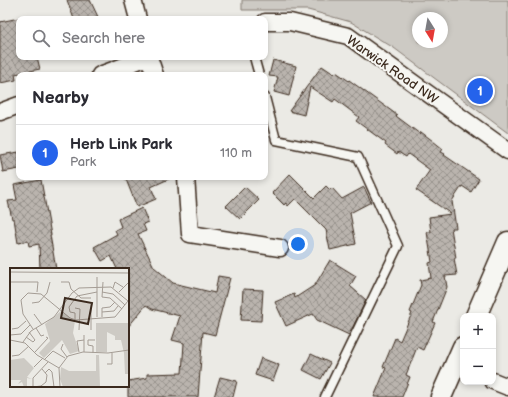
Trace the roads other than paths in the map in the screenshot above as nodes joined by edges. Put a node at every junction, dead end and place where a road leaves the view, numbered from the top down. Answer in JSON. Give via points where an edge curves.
{"nodes":[{"id":1,"x":132,"y":0,"type":"edge"},
{"id":2,"x":137,"y":16,"type":"edge"},
{"id":3,"x":268,"y":22,"type":"edge"},
{"id":4,"x":141,"y":60,"type":"edge"},
{"id":5,"x":150,"y":60,"type":"edge"},
{"id":6,"x":255,"y":60,"type":"edge"},
{"id":7,"x":108,"y":72,"type":"edge"},
{"id":8,"x":155,"y":72,"type":"edge"},
{"id":9,"x":258,"y":72,"type":"edge"},
{"id":10,"x":16,"y":106,"type":"edge"},
{"id":11,"x":268,"y":109,"type":"edge"},
{"id":12,"x":0,"y":112,"type":"edge"},
{"id":13,"x":508,"y":151,"type":"edge"},
{"id":14,"x":186,"y":180,"type":"edge"},
{"id":15,"x":508,"y":242,"type":"edge"},
{"id":16,"x":280,"y":248,"type":"dead end"},
{"id":17,"x":477,"y":313,"type":"edge"},
{"id":18,"x":463,"y":349,"type":"edge"},
{"id":19,"x":459,"y":367,"type":"edge"},
{"id":20,"x":496,"y":382,"type":"edge"},
{"id":21,"x":508,"y":387,"type":"edge"},
{"id":22,"x":325,"y":397,"type":"edge"},
{"id":23,"x":441,"y":397,"type":"edge"}],
"edges":[{"from":1,"to":2,"type":"street"},
{"from":3,"to":13,"type":"street","name":"Warwick Road NW","via":[[290,22],[348,36]]},
{"from":4,"to":7,"type":"street"},
{"from":5,"to":8,"type":"street"},
{"from":6,"to":9,"type":"lane"},
{"from":10,"to":12,"type":"street"},
{"from":11,"to":22,"type":"lane","via":[[276,140],[358,157],[398,246]]},
{"from":14,"to":16,"type":"street","via":[[190,234]]},
{"from":15,"to":17,"type":"street"},
{"from":18,"to":19,"type":"street"},
{"from":19,"to":23,"type":"street"},
{"from":20,"to":21,"type":"street"}]}
